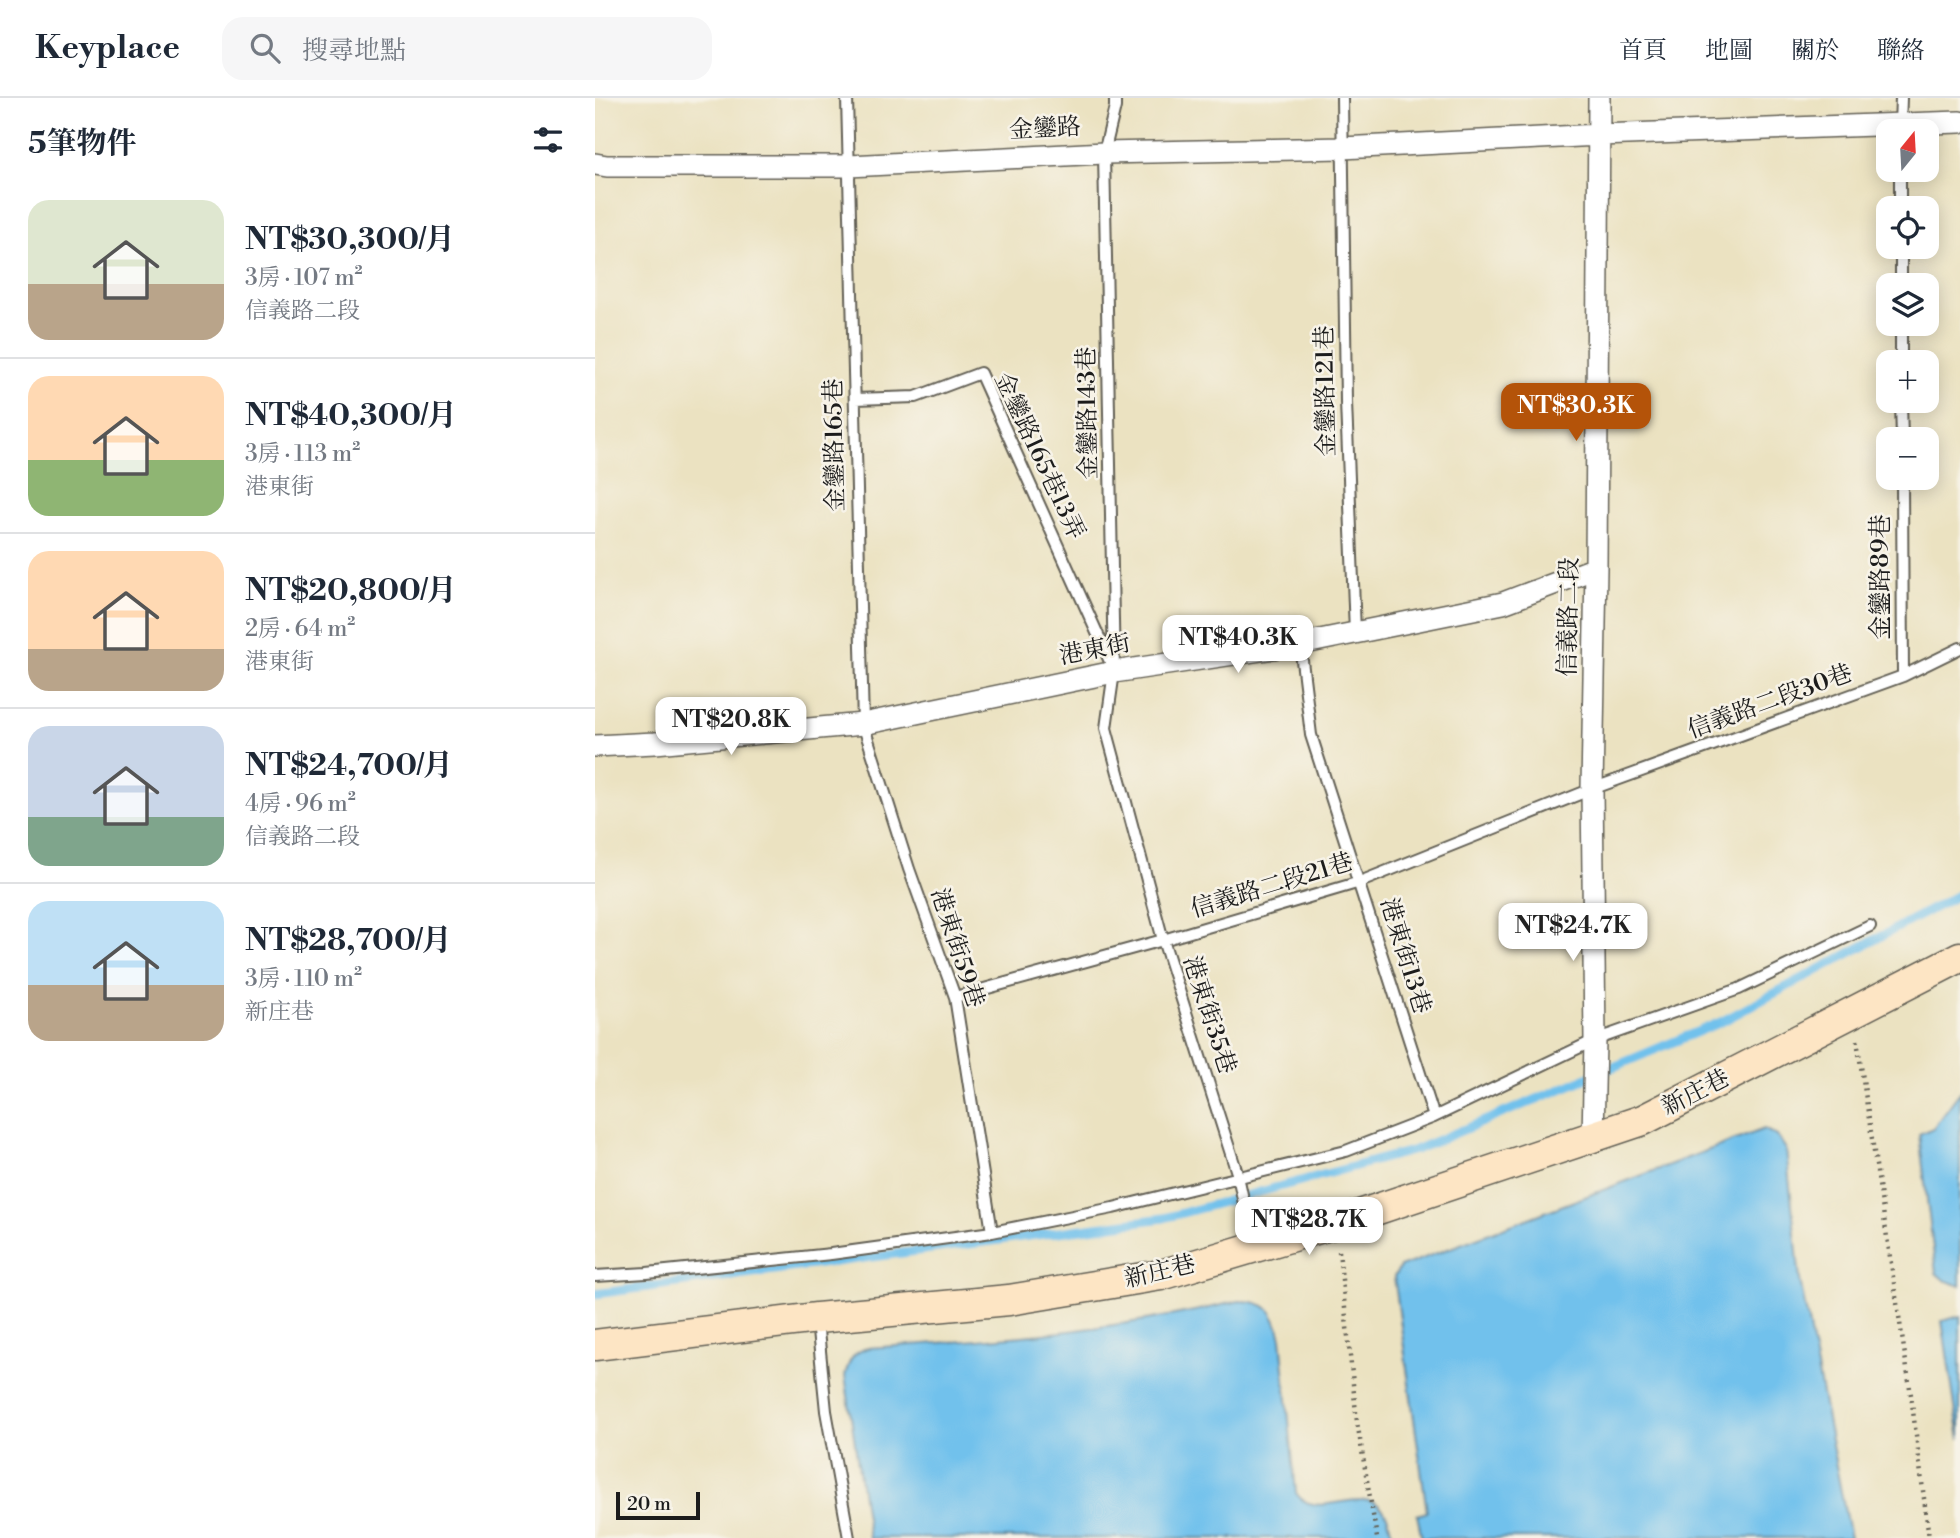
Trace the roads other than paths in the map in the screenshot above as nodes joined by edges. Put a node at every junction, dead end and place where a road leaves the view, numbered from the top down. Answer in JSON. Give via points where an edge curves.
{"nodes":[{"id":1,"x":846,"y":98,"type":"edge"},
{"id":2,"x":1115,"y":98,"type":"edge"},
{"id":3,"x":1342,"y":98,"type":"edge"},
{"id":4,"x":1599,"y":98,"type":"edge"},
{"id":5,"x":1901,"y":98,"type":"edge"},
{"id":6,"x":1900,"y":119,"type":"edge"},
{"id":7,"x":1960,"y":122,"type":"edge"},
{"id":8,"x":1939,"y":124,"type":"edge"},
{"id":9,"x":1876,"y":128,"type":"edge"},
{"id":10,"x":1599,"y":135,"type":"junction"},
{"id":11,"x":1342,"y":148,"type":"junction"},
{"id":12,"x":1104,"y":153,"type":"junction"},
{"id":13,"x":595,"y":164,"type":"edge"},
{"id":14,"x":849,"y":166,"type":"junction"},
{"id":15,"x":855,"y":399,"type":"junction"},
{"id":16,"x":1902,"y":490,"type":"edge"},
{"id":17,"x":1597,"y":568,"type":"junction"},
{"id":18,"x":1355,"y":632,"type":"junction"},
{"id":19,"x":1300,"y":644,"type":"junction"},
{"id":20,"x":1960,"y":648,"type":"edge"},
{"id":21,"x":1114,"y":672,"type":"junction"},
{"id":22,"x":1903,"y":676,"type":"junction"},
{"id":23,"x":863,"y":724,"type":"junction"},
{"id":24,"x":595,"y":746,"type":"edge"},
{"id":25,"x":1592,"y":789,"type":"junction"},
{"id":26,"x":1360,"y":882,"type":"junction"},
{"id":27,"x":1870,"y":926,"type":"dead end"},
{"id":28,"x":1163,"y":940,"type":"junction"},
{"id":29,"x":1960,"y":957,"type":"edge"},
{"id":30,"x":955,"y":997,"type":"junction"},
{"id":31,"x":1595,"y":1040,"type":"junction"},
{"id":32,"x":1434,"y":1117,"type":"junction"},
{"id":33,"x":1593,"y":1138,"type":"junction"},
{"id":34,"x":1238,"y":1176,"type":"junction"},
{"id":35,"x":992,"y":1232,"type":"junction"},
{"id":36,"x":1254,"y":1248,"type":"junction"},
{"id":37,"x":595,"y":1276,"type":"edge"},
{"id":38,"x":817,"y":1318,"type":"junction"},
{"id":39,"x":595,"y":1345,"type":"edge"},
{"id":40,"x":849,"y":1538,"type":"edge"}],
"edges":[{"from":1,"to":14,"type":"lane","name":"金鑾路165巷"},
{"from":2,"to":12,"type":"lane","name":"金鑾路143巷"},
{"from":3,"to":11,"type":"lane","name":"金鑾路121巷"},
{"from":4,"to":10,"type":"street","name":"信義路二段"},
{"from":5,"to":6,"type":"lane"},
{"from":7,"to":8,"type":"street","name":"金鑾路"},
{"from":9,"to":10,"type":"street","name":"金鑾路"},
{"from":10,"to":11,"type":"street","name":"金鑾路"},
{"from":10,"to":17,"type":"street","name":"信義路二段"},
{"from":11,"to":12,"type":"street","name":"金鑾路"},
{"from":11,"to":18,"type":"lane","name":"金鑾路121巷"},
{"from":12,"to":14,"type":"street","name":"金鑾路"},
{"from":12,"to":21,"type":"lane","name":"金鑾路143巷"},
{"from":13,"to":14,"type":"street","name":"金鑾路"},
{"from":14,"to":15,"type":"lane","name":"金鑾路165巷"},
{"from":15,"to":21,"type":"lane","name":"金鑾路165巷13弄","via":[[916,397],[980,373]]},
{"from":15,"to":23,"type":"lane","name":"金鑾路165巷"},
{"from":16,"to":22,"type":"lane","name":"金鑾路89巷"},
{"from":17,"to":18,"type":"street","name":"港東街","via":[[1503,603]]},
{"from":17,"to":25,"type":"street","name":"信義路二段"},
{"from":18,"to":19,"type":"street","name":"港東街"},
{"from":19,"to":21,"type":"street","name":"港東街"},
{"from":19,"to":26,"type":"lane","name":"港東街13巷","via":[[1311,735]]},
{"from":20,"to":22,"type":"lane","name":"信義路二段30巷"},
{"from":21,"to":23,"type":"street","name":"港東街"},
{"from":21,"to":28,"type":"lane","name":"港東街35巷","via":[[1106,728]]},
{"from":22,"to":25,"type":"lane","name":"信義路二段30巷"},
{"from":23,"to":24,"type":"street","name":"港東街"},
{"from":23,"to":30,"type":"lane","name":"港東街59巷"},
{"from":25,"to":26,"type":"lane","name":"信義路二段21巷"},
{"from":25,"to":31,"type":"street","name":"信義路二段"},
{"from":26,"to":28,"type":"lane","name":"信義路二段21巷"},
{"from":26,"to":32,"type":"lane","name":"港東街13巷"},
{"from":27,"to":31,"type":"lane","via":[[1739,989]]},
{"from":28,"to":30,"type":"lane","name":"信義路二段21巷"},
{"from":28,"to":34,"type":"lane","name":"港東街35巷"},
{"from":29,"to":33,"type":"street","name":"新庄巷","via":[[1643,1120]]},
{"from":30,"to":35,"type":"lane","name":"港東街59巷"},
{"from":31,"to":32,"type":"lane"},
{"from":31,"to":33,"type":"street","name":"信義路二段"},
{"from":32,"to":34,"type":"lane","via":[[1346,1151]]},
{"from":33,"to":36,"type":"street","name":"新庄巷"},
{"from":34,"to":35,"type":"lane"},
{"from":34,"to":36,"type":"lane","name":"港東街35巷"},
{"from":35,"to":37,"type":"lane","via":[[831,1254]]},
{"from":36,"to":38,"type":"street","name":"新庄巷","via":[[1161,1275],[1009,1300]]},
{"from":38,"to":39,"type":"street","name":"新庄巷"},
{"from":38,"to":40,"type":"lane","via":[[826,1411]]}]}
